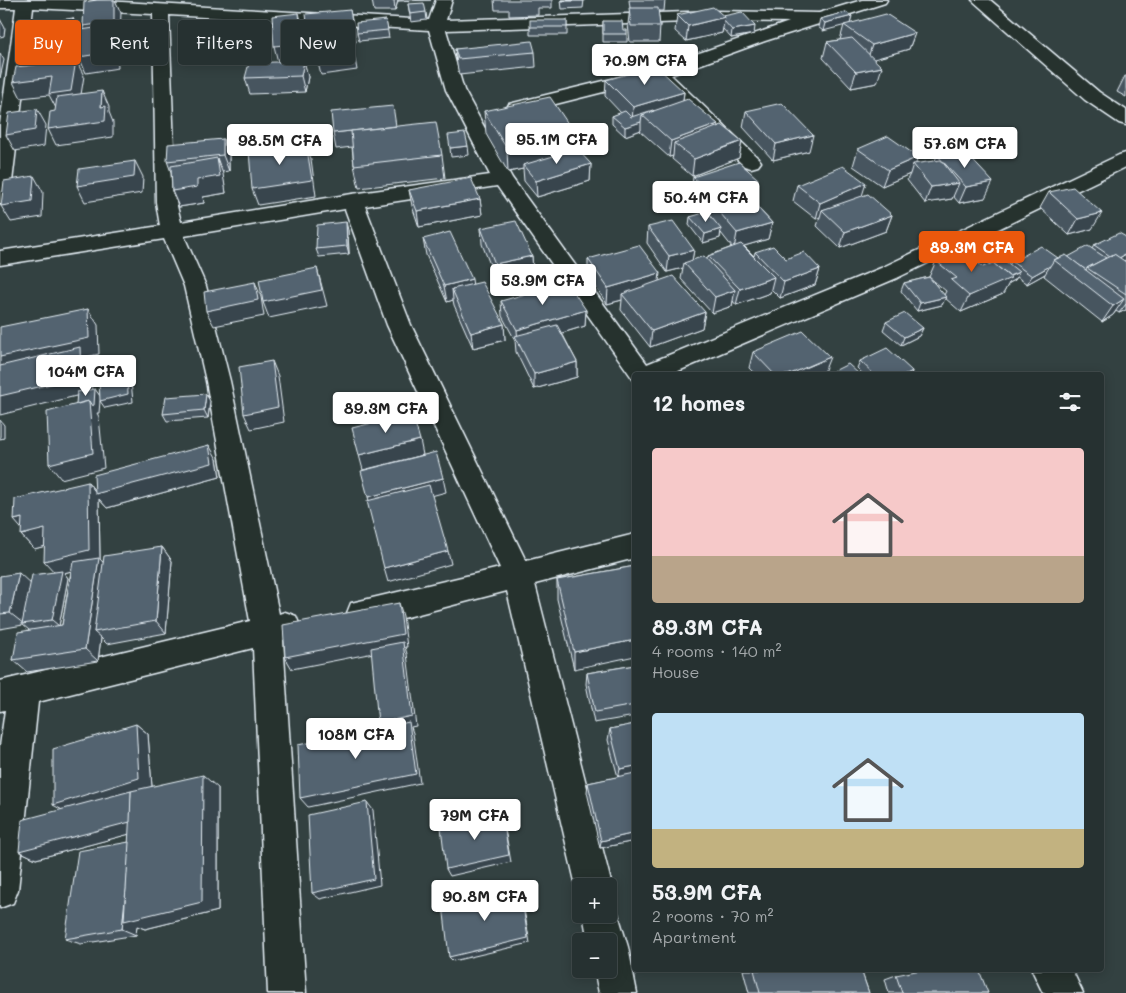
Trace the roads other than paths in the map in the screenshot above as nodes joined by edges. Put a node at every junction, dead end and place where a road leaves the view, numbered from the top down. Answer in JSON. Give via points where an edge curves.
{"nodes":[{"id":1,"x":444,"y":0,"type":"edge"},
{"id":2,"x":879,"y":0,"type":"edge"},
{"id":3,"x":980,"y":0,"type":"edge"},
{"id":4,"x":0,"y":2,"type":"edge"},
{"id":5,"x":74,"y":2,"type":"edge"},
{"id":6,"x":25,"y":4,"type":"junction"},
{"id":7,"x":161,"y":9,"type":"junction"},
{"id":8,"x":818,"y":18,"type":"junction"},
{"id":9,"x":436,"y":25,"type":"junction"},
{"id":10,"x":659,"y":73,"type":"junction"},
{"id":11,"x":486,"y":115,"type":"junction"},
{"id":12,"x":1126,"y":119,"type":"edge"},
{"id":13,"x":1126,"y":159,"type":"edge"},
{"id":14,"x":751,"y":162,"type":"dead end"},
{"id":15,"x":502,"y":179,"type":"junction"},
{"id":16,"x":0,"y":198,"type":"edge"},
{"id":17,"x":352,"y":200,"type":"junction"},
{"id":18,"x":172,"y":232,"type":"junction"},
{"id":19,"x":0,"y":258,"type":"edge"},
{"id":20,"x":642,"y":372,"type":"edge"},
{"id":21,"x":651,"y":372,"type":"edge"},
{"id":22,"x":632,"y":547,"type":"edge"},
{"id":23,"x":518,"y":576,"type":"junction"},
{"id":24,"x":267,"y":629,"type":"junction"},
{"id":25,"x":11,"y":693,"type":"edge"},
{"id":26,"x":592,"y":878,"type":"edge"},
{"id":27,"x":0,"y":890,"type":"edge"},
{"id":28,"x":1052,"y":972,"type":"edge"},
{"id":29,"x":615,"y":978,"type":"edge"},
{"id":30,"x":286,"y":993,"type":"edge"},
{"id":31,"x":618,"y":993,"type":"edge"},
{"id":32,"x":1064,"y":993,"type":"edge"}],
"edges":[{"from":1,"to":9,"type":"street"},
{"from":2,"to":8,"type":"street"},
{"from":3,"to":12,"type":"street","via":[[1092,96]]},
{"from":4,"to":6,"type":"street"},
{"from":5,"to":6,"type":"street"},
{"from":5,"to":7,"type":"street"},
{"from":6,"to":16,"type":"street"},
{"from":7,"to":9,"type":"street"},
{"from":7,"to":18,"type":"street","via":[[166,202]]},
{"from":8,"to":9,"type":"street","via":[[717,16]]},
{"from":8,"to":10,"type":"street"},
{"from":9,"to":11,"type":"street","via":[[455,90]]},
{"from":10,"to":11,"type":"street"},
{"from":10,"to":14,"type":"street"},
{"from":11,"to":15,"type":"street"},
{"from":13,"to":21,"type":"street","via":[[888,273]]},
{"from":15,"to":17,"type":"street"},
{"from":15,"to":20,"type":"street"},
{"from":17,"to":18,"type":"street"},
{"from":17,"to":23,"type":"street","via":[[399,325]]},
{"from":18,"to":19,"type":"street"},
{"from":18,"to":24,"type":"street","via":[[196,286]]},
{"from":22,"to":23,"type":"street"},
{"from":23,"to":24,"type":"street","via":[[388,609]]},
{"from":23,"to":26,"type":"street"},
{"from":24,"to":25,"type":"street"},
{"from":24,"to":30,"type":"street"},
{"from":25,"to":27,"type":"street"},
{"from":28,"to":32,"type":"street"},
{"from":29,"to":31,"type":"street"}]}
